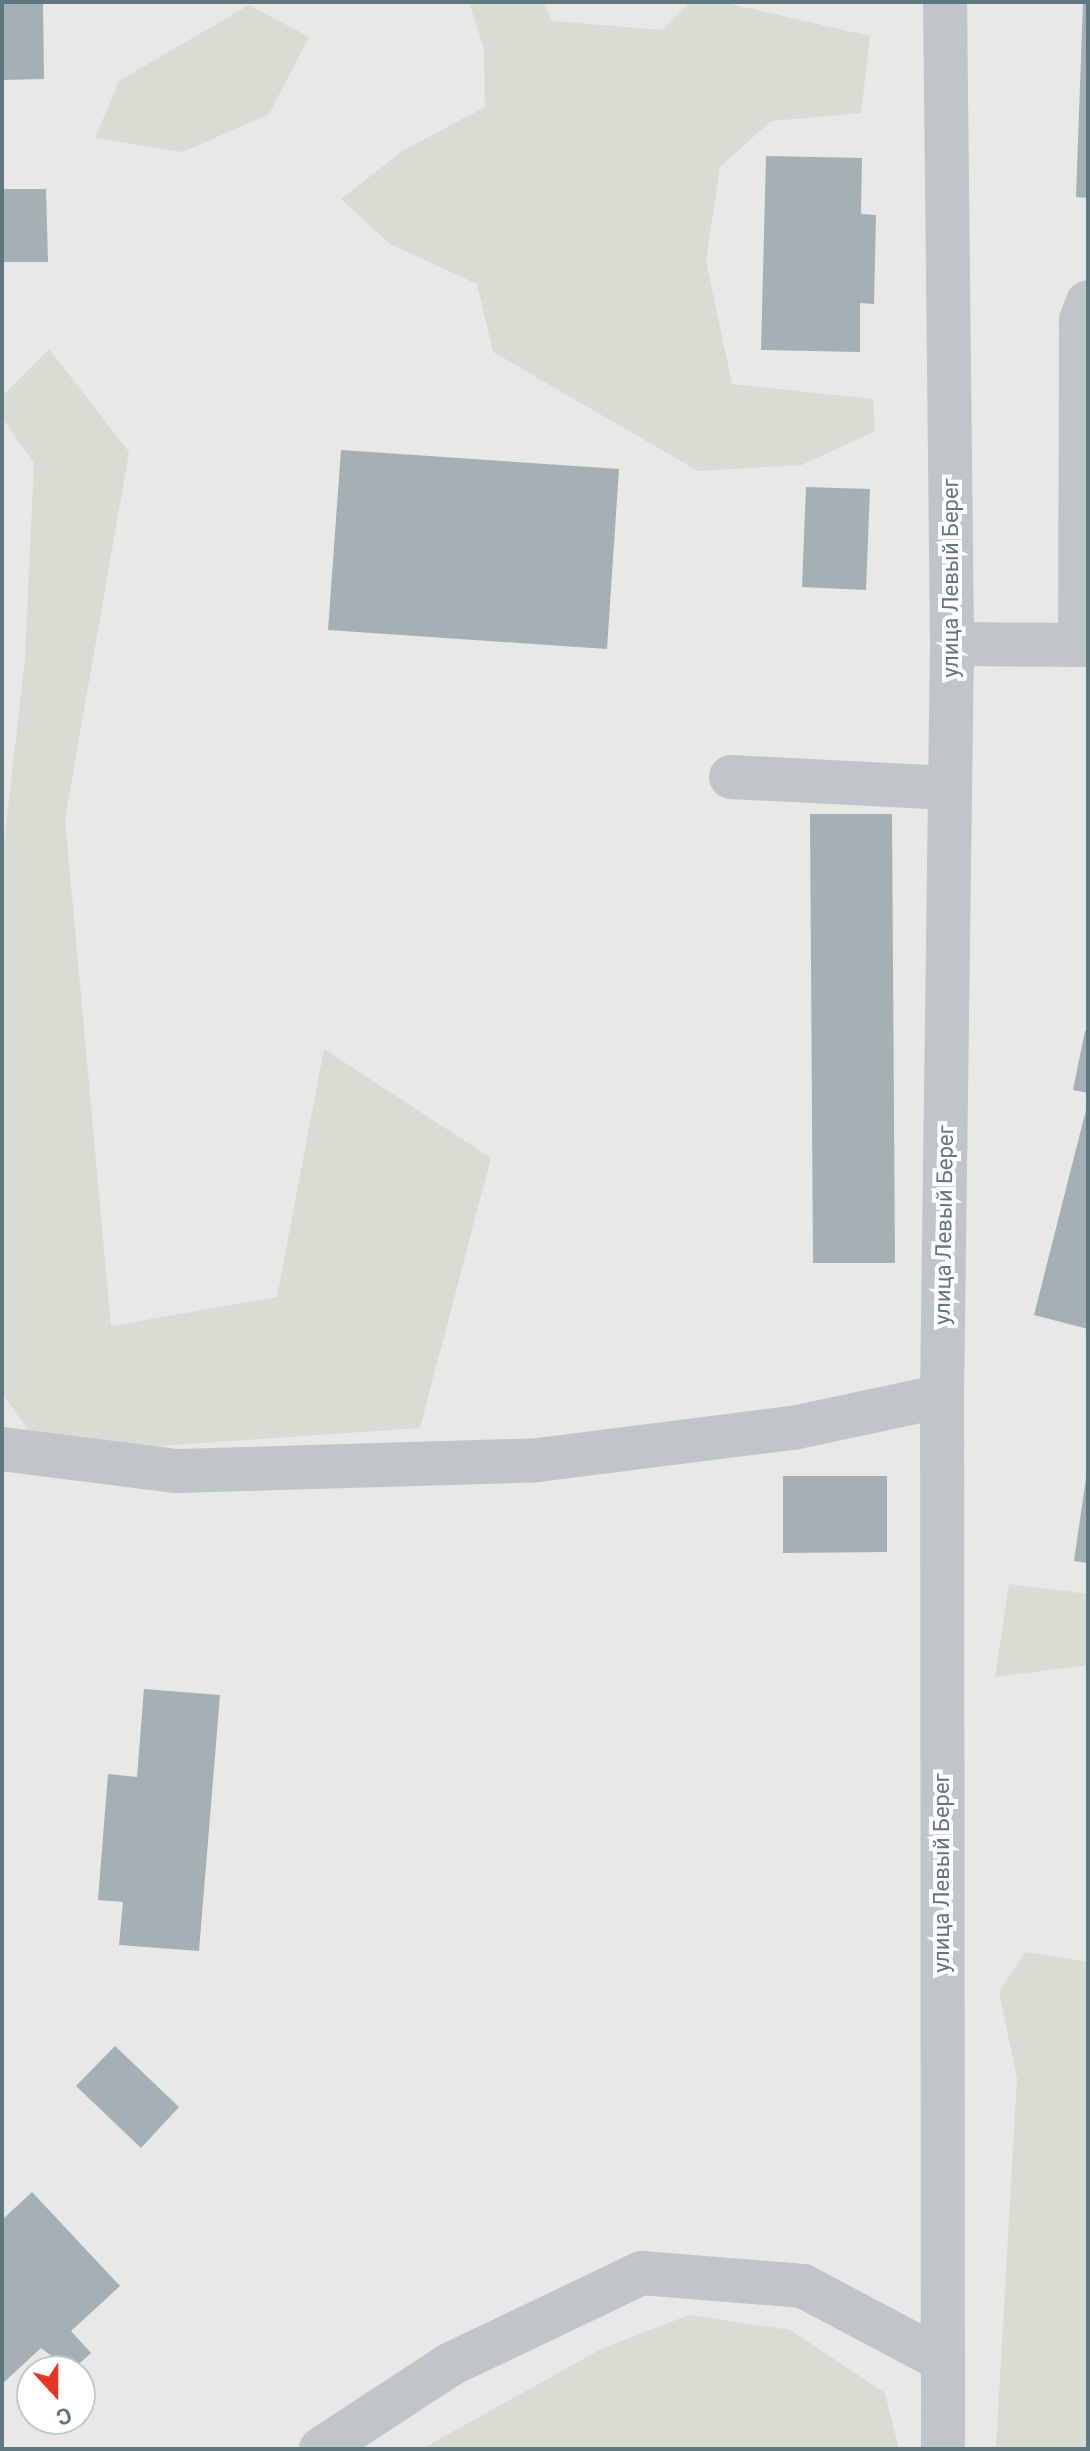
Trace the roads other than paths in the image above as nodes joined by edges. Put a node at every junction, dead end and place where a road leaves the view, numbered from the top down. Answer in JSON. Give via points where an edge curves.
{"nodes":[{"id":1,"x":945,"y":2,"type":"edge"},
{"id":2,"x":1088,"y":302,"type":"edge"},
{"id":3,"x":952,"y":644,"type":"junction"},
{"id":4,"x":1084,"y":645,"type":"edge"},
{"id":5,"x":731,"y":777,"type":"dead end"},
{"id":6,"x":950,"y":788,"type":"junction"},
{"id":7,"x":942,"y":1396,"type":"junction"},
{"id":8,"x":2,"y":1449,"type":"edge"},
{"id":9,"x":943,"y":2360,"type":"junction"},
{"id":10,"x":321,"y":2449,"type":"edge"},
{"id":11,"x":943,"y":2449,"type":"edge"}],
"edges":[{"from":1,"to":3,"type":"street","name":"улица Левый Берег"},
{"from":2,"to":4,"type":"street","via":[[1081,320]]},
{"from":3,"to":4,"type":"street"},
{"from":3,"to":6,"type":"street","name":"улица Левый Берег"},
{"from":5,"to":6,"type":"street"},
{"from":6,"to":7,"type":"street","name":"улица Левый Берег"},
{"from":7,"to":8,"type":"street","via":[[793,1428],[538,1460],[177,1471]]},
{"from":7,"to":9,"type":"street","name":"улица Левый Берег"},
{"from":9,"to":10,"type":"street","via":[[803,2286],[642,2273],[451,2364]]},
{"from":9,"to":11,"type":"street","name":"улица Левый Берег"}]}
